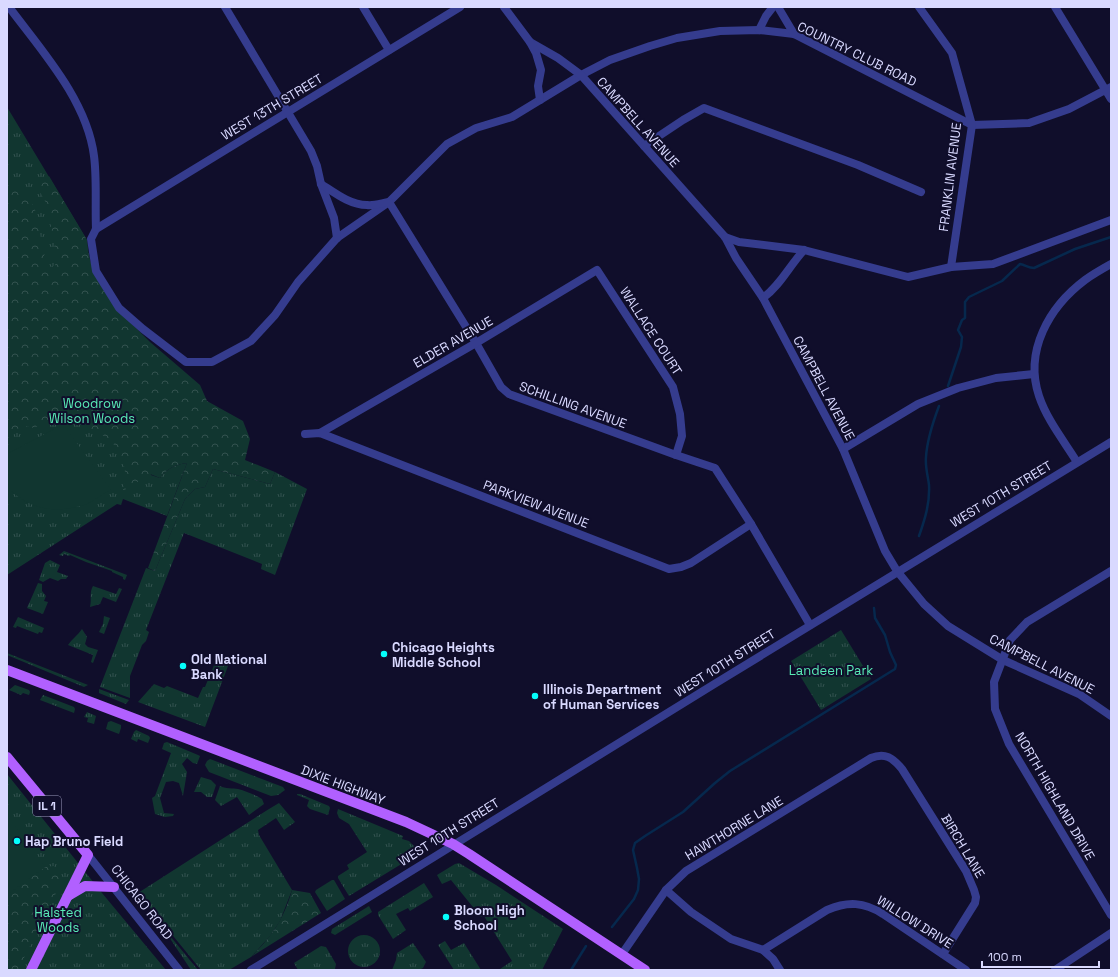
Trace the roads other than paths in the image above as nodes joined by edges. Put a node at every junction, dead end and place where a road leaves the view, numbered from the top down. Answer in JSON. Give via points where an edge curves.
{"nodes":[{"id":1,"x":9,"y":7,"type":"edge"},
{"id":2,"x":225,"y":7,"type":"edge"},
{"id":3,"x":363,"y":7,"type":"edge"},
{"id":4,"x":460,"y":7,"type":"edge"},
{"id":5,"x":504,"y":7,"type":"edge"},
{"id":6,"x":773,"y":7,"type":"edge"},
{"id":7,"x":778,"y":7,"type":"edge"},
{"id":8,"x":919,"y":7,"type":"edge"},
{"id":9,"x":1055,"y":7,"type":"edge"},
{"id":10,"x":759,"y":30,"type":"junction"},
{"id":11,"x":794,"y":34,"type":"junction"},
{"id":12,"x":530,"y":42,"type":"junction"},
{"id":13,"x":389,"y":50,"type":"junction"},
{"id":14,"x":581,"y":75,"type":"junction"},
{"id":15,"x":1108,"y":88,"type":"edge"},
{"id":16,"x":1111,"y":99,"type":"edge"},
{"id":17,"x":540,"y":100,"type":"junction"},
{"id":18,"x":287,"y":112,"type":"junction"},
{"id":19,"x":972,"y":125,"type":"junction"},
{"id":20,"x":644,"y":146,"type":"junction"},
{"id":21,"x":321,"y":184,"type":"junction"},
{"id":22,"x":921,"y":192,"type":"dead end"},
{"id":23,"x":389,"y":202,"type":"junction"},
{"id":24,"x":1111,"y":220,"type":"edge"},
{"id":25,"x":96,"y":228,"type":"junction"},
{"id":26,"x":338,"y":238,"type":"junction"},
{"id":27,"x":725,"y":238,"type":"junction"},
{"id":28,"x":804,"y":250,"type":"junction"},
{"id":29,"x":1111,"y":264,"type":"edge"},
{"id":30,"x":950,"y":267,"type":"junction"},
{"id":31,"x":597,"y":270,"type":"joint"},
{"id":32,"x":763,"y":298,"type":"junction"},
{"id":33,"x":476,"y":343,"type":"junction"},
{"id":34,"x":1034,"y":374,"type":"junction"},
{"id":35,"x":320,"y":433,"type":"junction"},
{"id":36,"x":306,"y":434,"type":"dead end"},
{"id":37,"x":1111,"y":442,"type":"edge"},
{"id":38,"x":843,"y":449,"type":"junction"},
{"id":39,"x":676,"y":455,"type":"junction"},
{"id":40,"x":1077,"y":462,"type":"junction"},
{"id":41,"x":751,"y":524,"type":"junction"},
{"id":42,"x":897,"y":571,"type":"junction"},
{"id":43,"x":1111,"y":571,"type":"edge"},
{"id":44,"x":810,"y":625,"type":"junction"},
{"id":45,"x":1003,"y":660,"type":"junction"},
{"id":46,"x":7,"y":670,"type":"edge"},
{"id":47,"x":1111,"y":716,"type":"edge"},
{"id":48,"x":886,"y":755,"type":"joint"},
{"id":49,"x":7,"y":757,"type":"edge"},
{"id":50,"x":453,"y":844,"type":"junction"},
{"id":51,"x":88,"y":855,"type":"junction"},
{"id":52,"x":114,"y":887,"type":"junction"},
{"id":53,"x":666,"y":890,"type":"junction"},
{"id":54,"x":68,"y":896,"type":"junction"},
{"id":55,"x":1111,"y":915,"type":"edge"},
{"id":56,"x":1111,"y":933,"type":"edge"},
{"id":57,"x":764,"y":950,"type":"junction"},
{"id":58,"x":622,"y":954,"type":"junction"},
{"id":59,"x":942,"y":954,"type":"junction"},
{"id":60,"x":31,"y":970,"type":"edge"},
{"id":61,"x":179,"y":970,"type":"edge"},
{"id":62,"x":251,"y":970,"type":"edge"},
{"id":63,"x":645,"y":970,"type":"edge"},
{"id":64,"x":780,"y":970,"type":"edge"},
{"id":65,"x":966,"y":970,"type":"edge"},
{"id":66,"x":1055,"y":970,"type":"edge"}],
"edges":[{"from":1,"to":25,"type":"street","via":[[58,73],[77,104],[87,128],[94,155]]},
{"from":2,"to":18,"type":"street"},
{"from":3,"to":13,"type":"street"},
{"from":4,"to":13,"type":"street","name":"WEST 13TH STREET"},
{"from":5,"to":12,"type":"street","name":"CAMPBELL AVENUE"},
{"from":6,"to":10,"type":"street"},
{"from":7,"to":11,"type":"street"},
{"from":8,"to":19,"type":"street","name":"FRANKLIN AVENUE","via":[[952,53]]},
{"from":9,"to":15,"type":"street"},
{"from":10,"to":11,"type":"street","name":"COUNTRY CLUB ROAD"},
{"from":10,"to":14,"type":"street","name":"COUNTRY CLUB ROAD","via":[[720,31],[677,38],[610,60]]},
{"from":11,"to":19,"type":"street","name":"COUNTRY CLUB ROAD"},
{"from":12,"to":14,"type":"street","name":"CAMPBELL AVENUE"},
{"from":12,"to":17,"type":"street","name":"CAMPBELL AVENUE","via":[[541,70],[538,86]]},
{"from":13,"to":18,"type":"street","name":"WEST 13TH STREET"},
{"from":14,"to":17,"type":"street","name":"COUNTRY CLUB ROAD"},
{"from":14,"to":20,"type":"street","name":"CAMPBELL AVENUE"},
{"from":15,"to":16,"type":"street"},
{"from":15,"to":19,"type":"street","name":"COUNTRY CLUB ROAD","via":[[1069,109],[1029,123]]},
{"from":17,"to":23,"type":"street","name":"COUNTRY CLUB ROAD","via":[[512,117],[476,128],[447,144]]},
{"from":18,"to":21,"type":"street","via":[[311,151]]},
{"from":18,"to":25,"type":"street","name":"WEST 13TH STREET"},
{"from":19,"to":30,"type":"street","name":"FRANKLIN AVENUE"},
{"from":20,"to":22,"type":"street","via":[[704,108],[858,165]]},
{"from":20,"to":27,"type":"street","name":"CAMPBELL AVENUE"},
{"from":21,"to":23,"type":"street","via":[[351,202],[367,205]]},
{"from":21,"to":26,"type":"street","via":[[334,218]]},
{"from":23,"to":26,"type":"street","name":"COUNTRY CLUB ROAD"},
{"from":23,"to":33,"type":"street","name":"SCHILLING AVENUE"},
{"from":24,"to":30,"type":"street","via":[[993,264]]},
{"from":25,"to":26,"type":"street","name":"COUNTRY CLUB ROAD","via":[[91,239],[96,271],[119,308],[186,362],[212,362],[251,341],[275,315],[298,282]]},
{"from":27,"to":28,"type":"street"},
{"from":27,"to":32,"type":"street","name":"CAMPBELL AVENUE"},
{"from":28,"to":30,"type":"street","via":[[908,277]]},
{"from":28,"to":32,"type":"street","via":[[772,292]]},
{"from":29,"to":34,"type":"street","via":[[1085,280],[1063,300],[1046,322],[1037,345]]},
{"from":31,"to":33,"type":"street","name":"ELDER AVENUE"},
{"from":31,"to":39,"type":"street","name":"WALLACE COURT","via":[[672,387],[680,414],[682,436]]},
{"from":32,"to":38,"type":"street","name":"CAMPBELL AVENUE"},
{"from":33,"to":35,"type":"street","name":"ELDER AVENUE"},
{"from":33,"to":39,"type":"street","name":"SCHILLING AVENUE","via":[[501,386],[509,394]]},
{"from":34,"to":38,"type":"street","via":[[996,378],[958,388],[918,404]]},
{"from":34,"to":40,"type":"street","via":[[1045,412]]},
{"from":35,"to":36,"type":"street","name":"PARKVIEW AVENUE"},
{"from":35,"to":41,"type":"street","name":"PARKVIEW AVENUE","via":[[669,569],[691,563]]},
{"from":37,"to":40,"type":"street","name":"WEST 10TH STREET"},
{"from":38,"to":42,"type":"street","name":"CAMPBELL AVENUE","via":[[885,551]]},
{"from":39,"to":41,"type":"street","name":"SCHILLING AVENUE","via":[[715,468]]},
{"from":40,"to":42,"type":"street","name":"WEST 10TH STREET"},
{"from":41,"to":44,"type":"street","name":"SCHILLING AVENUE"},
{"from":42,"to":44,"type":"street","name":"WEST 10TH STREET"},
{"from":42,"to":45,"type":"street","name":"CAMPBELL AVENUE","via":[[924,604],[948,626]]},
{"from":43,"to":45,"type":"street","name":"NORTH HIGHLAND DRIVE","via":[[1027,622],[1010,640]]},
{"from":44,"to":50,"type":"street","name":"WEST 10TH STREET"},
{"from":45,"to":47,"type":"street","name":"CAMPBELL AVENUE","via":[[1079,694]]},
{"from":45,"to":55,"type":"street","name":"NORTH HIGHLAND DRIVE","via":[[994,682],[995,709],[1009,744]]},
{"from":46,"to":50,"type":"main road","name":"DIXIE HIGHWAY","via":[[406,822]]},
{"from":48,"to":53,"type":"street","name":"HAWTHORNE LANE","via":[[871,758],[693,867]]},
{"from":48,"to":59,"type":"street","name":"BIRCH LANE","via":[[902,769],[966,871],[976,897],[975,903]]},
{"from":49,"to":51,"type":"main road","name":"CHICAGO ROAD","number":"IL 1"},
{"from":50,"to":58,"type":"main road","name":"DIXIE HIGHWAY"},
{"from":50,"to":62,"type":"street","name":"WEST 10TH STREET"},
{"from":51,"to":52,"type":"street","name":"CHICAGO ROAD"},
{"from":51,"to":54,"type":"main road"},
{"from":52,"to":54,"type":"main road","via":[[85,886]]},
{"from":52,"to":61,"type":"street","name":"CHICAGO ROAD"},
{"from":53,"to":57,"type":"street","via":[[691,912],[732,940]]},
{"from":53,"to":58,"type":"street","name":"HAWTHORNE LANE"},
{"from":54,"to":60,"type":"main road"},
{"from":56,"to":66,"type":"street"},
{"from":57,"to":59,"type":"street","name":"WILLOW DRIVE","via":[[827,910],[837,906],[861,904],[872,907]]},
{"from":57,"to":64,"type":"street"},
{"from":58,"to":63,"type":"main road","name":"DIXIE HIGHWAY"},
{"from":59,"to":65,"type":"street","name":"WILLOW DRIVE"}]}
